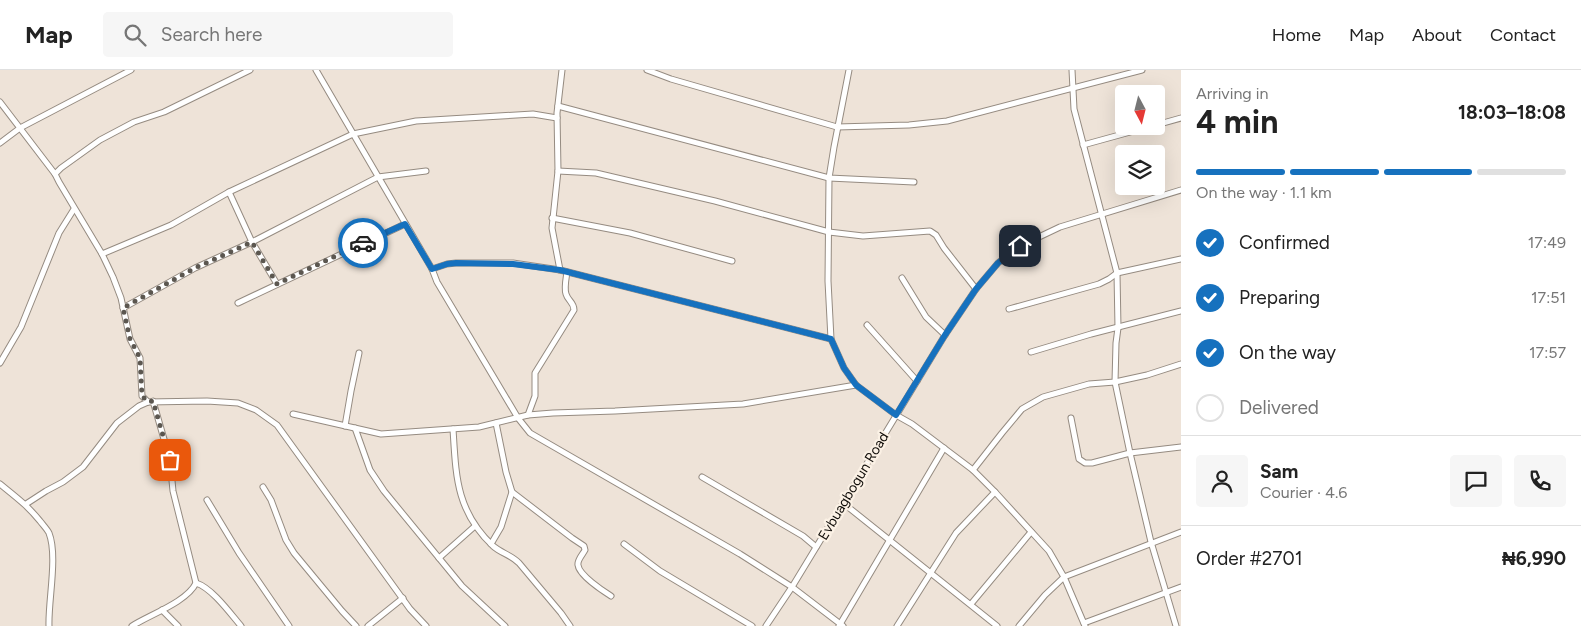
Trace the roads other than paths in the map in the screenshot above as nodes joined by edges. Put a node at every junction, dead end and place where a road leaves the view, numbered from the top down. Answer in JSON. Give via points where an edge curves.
{"nodes":[{"id":1,"x":131,"y":70,"type":"edge"},
{"id":2,"x":250,"y":70,"type":"edge"},
{"id":3,"x":316,"y":70,"type":"edge"},
{"id":4,"x":562,"y":70,"type":"edge"},
{"id":5,"x":647,"y":70,"type":"edge"},
{"id":6,"x":847,"y":70,"type":"edge"},
{"id":7,"x":1072,"y":70,"type":"edge"},
{"id":8,"x":1142,"y":70,"type":"edge"},
{"id":9,"x":1073,"y":89,"type":"junction"},
{"id":10,"x":0,"y":102,"type":"edge"},
{"id":11,"x":558,"y":106,"type":"junction"},
{"id":12,"x":557,"y":118,"type":"junction"},
{"id":13,"x":1181,"y":118,"type":"edge"},
{"id":14,"x":1165,"y":122,"type":"edge"},
{"id":15,"x":837,"y":127,"type":"junction"},
{"id":16,"x":20,"y":128,"type":"junction"},
{"id":17,"x":352,"y":134,"type":"junction"},
{"id":18,"x":1119,"y":135,"type":"edge"},
{"id":19,"x":0,"y":143,"type":"edge"},
{"id":20,"x":1083,"y":145,"type":"junction"},
{"id":21,"x":426,"y":171,"type":"dead end"},
{"id":22,"x":558,"y":171,"type":"junction"},
{"id":23,"x":55,"y":174,"type":"junction"},
{"id":24,"x":378,"y":178,"type":"junction"},
{"id":25,"x":829,"y":178,"type":"junction"},
{"id":26,"x":914,"y":182,"type":"dead end"},
{"id":27,"x":1181,"y":190,"type":"edge"},
{"id":28,"x":228,"y":192,"type":"junction"},
{"id":29,"x":74,"y":209,"type":"junction"},
{"id":30,"x":1103,"y":214,"type":"junction"},
{"id":31,"x":552,"y":218,"type":"junction"},
{"id":32,"x":405,"y":224,"type":"junction"},
{"id":33,"x":829,"y":232,"type":"junction"},
{"id":34,"x":252,"y":242,"type":"junction"},
{"id":35,"x":102,"y":254,"type":"junction"},
{"id":36,"x":1181,"y":259,"type":"edge"},
{"id":37,"x":732,"y":261,"type":"dead end"},
{"id":38,"x":432,"y":269,"type":"junction"},
{"id":39,"x":560,"y":270,"type":"junction"},
{"id":40,"x":567,"y":272,"type":"junction"},
{"id":41,"x":1117,"y":273,"type":"junction"},
{"id":42,"x":902,"y":278,"type":"dead end"},
{"id":43,"x":277,"y":284,"type":"junction"},
{"id":44,"x":976,"y":289,"type":"junction"},
{"id":45,"x":238,"y":302,"type":"dead end"},
{"id":46,"x":123,"y":308,"type":"junction"},
{"id":47,"x":1009,"y":308,"type":"dead end"},
{"id":48,"x":1181,"y":311,"type":"edge"},
{"id":49,"x":867,"y":325,"type":"dead end"},
{"id":50,"x":1118,"y":328,"type":"junction"},
{"id":51,"x":945,"y":335,"type":"junction"},
{"id":52,"x":831,"y":339,"type":"junction"},
{"id":53,"x":1031,"y":352,"type":"dead end"},
{"id":54,"x":359,"y":353,"type":"dead end"},
{"id":55,"x":0,"y":363,"type":"edge"},
{"id":56,"x":1181,"y":364,"type":"edge"},
{"id":57,"x":917,"y":382,"type":"junction"},
{"id":58,"x":1115,"y":382,"type":"junction"},
{"id":59,"x":856,"y":385,"type":"junction"},
{"id":60,"x":151,"y":402,"type":"junction"},
{"id":61,"x":293,"y":414,"type":"dead end"},
{"id":62,"x":896,"y":415,"type":"junction"},
{"id":63,"x":528,"y":416,"type":"junction"},
{"id":64,"x":518,"y":418,"type":"junction"},
{"id":65,"x":1071,"y":418,"type":"dead end"},
{"id":66,"x":496,"y":423,"type":"junction"},
{"id":67,"x":345,"y":426,"type":"junction"},
{"id":68,"x":355,"y":428,"type":"junction"},
{"id":69,"x":454,"y":429,"type":"junction"},
{"id":70,"x":1181,"y":447,"type":"edge"},
{"id":71,"x":944,"y":448,"type":"junction"},
{"id":72,"x":1130,"y":453,"type":"junction"},
{"id":73,"x":973,"y":470,"type":"junction"},
{"id":74,"x":702,"y":477,"type":"dead end"},
{"id":75,"x":0,"y":484,"type":"edge"},
{"id":76,"x":263,"y":487,"type":"dead end"},
{"id":77,"x":512,"y":492,"type":"junction"},
{"id":78,"x":995,"y":492,"type":"junction"},
{"id":79,"x":206,"y":500,"type":"dead end"},
{"id":80,"x":843,"y":503,"type":"junction"},
{"id":81,"x":26,"y":504,"type":"junction"},
{"id":82,"x":475,"y":526,"type":"junction"},
{"id":83,"x":1031,"y":532,"type":"junction"},
{"id":84,"x":1181,"y":532,"type":"edge"},
{"id":85,"x":890,"y":541,"type":"junction"},
{"id":86,"x":1151,"y":542,"type":"junction"},
{"id":87,"x":491,"y":544,"type":"junction"},
{"id":88,"x":624,"y":544,"type":"dead end"},
{"id":89,"x":816,"y":547,"type":"junction"},
{"id":90,"x":439,"y":558,"type":"junction"},
{"id":91,"x":932,"y":573,"type":"junction"},
{"id":92,"x":1064,"y":577,"type":"junction"},
{"id":93,"x":196,"y":583,"type":"junction"},
{"id":94,"x":792,"y":587,"type":"junction"},
{"id":95,"x":1181,"y":587,"type":"edge"},
{"id":96,"x":1167,"y":593,"type":"junction"},
{"id":97,"x":611,"y":596,"type":"dead end"},
{"id":98,"x":403,"y":598,"type":"junction"},
{"id":99,"x":971,"y":604,"type":"junction"},
{"id":100,"x":162,"y":610,"type":"junction"},
{"id":101,"x":1085,"y":624,"type":"edge"},
{"id":102,"x":841,"y":625,"type":"edge"},
{"id":103,"x":49,"y":626,"type":"edge"},
{"id":104,"x":132,"y":626,"type":"edge"},
{"id":105,"x":178,"y":626,"type":"edge"},
{"id":106,"x":241,"y":626,"type":"edge"},
{"id":107,"x":288,"y":626,"type":"edge"},
{"id":108,"x":356,"y":626,"type":"edge"},
{"id":109,"x":368,"y":626,"type":"edge"},
{"id":110,"x":426,"y":626,"type":"edge"},
{"id":111,"x":505,"y":626,"type":"edge"},
{"id":112,"x":570,"y":626,"type":"edge"},
{"id":113,"x":752,"y":626,"type":"edge"},
{"id":114,"x":766,"y":626,"type":"edge"},
{"id":115,"x":897,"y":626,"type":"edge"},
{"id":116,"x":997,"y":626,"type":"edge"},
{"id":117,"x":1019,"y":626,"type":"edge"},
{"id":118,"x":1176,"y":626,"type":"edge"}],
"edges":[{"from":1,"to":16,"type":"street"},
{"from":2,"to":23,"type":"street","via":[[100,140]]},
{"from":3,"to":17,"type":"street"},
{"from":4,"to":11,"type":"street"},
{"from":5,"to":15,"type":"street"},
{"from":6,"to":15,"type":"street"},
{"from":7,"to":9,"type":"street"},
{"from":8,"to":9,"type":"street"},
{"from":9,"to":15,"type":"street","via":[[947,121]]},
{"from":9,"to":20,"type":"street","via":[[1074,109]]},
{"from":10,"to":16,"type":"street"},
{"from":11,"to":12,"type":"street"},
{"from":11,"to":25,"type":"street"},
{"from":12,"to":17,"type":"street","via":[[532,114],[416,121]]},
{"from":12,"to":22,"type":"street"},
{"from":13,"to":14,"type":"street"},
{"from":15,"to":25,"type":"street"},
{"from":16,"to":19,"type":"street"},
{"from":16,"to":23,"type":"street"},
{"from":17,"to":24,"type":"street"},
{"from":17,"to":28,"type":"street"},
{"from":18,"to":20,"type":"street"},
{"from":20,"to":30,"type":"street"},
{"from":21,"to":24,"type":"street"},
{"from":22,"to":31,"type":"street"},
{"from":22,"to":33,"type":"street","via":[[605,175]]},
{"from":23,"to":29,"type":"street"},
{"from":24,"to":32,"type":"street"},
{"from":24,"to":34,"type":"street"},
{"from":25,"to":26,"type":"street"},
{"from":25,"to":33,"type":"street"},
{"from":27,"to":30,"type":"street","name":"Evbuagbogun Road"},
{"from":28,"to":34,"type":"street"},
{"from":28,"to":35,"type":"street","via":[[171,225]]},
{"from":29,"to":35,"type":"street"},
{"from":29,"to":55,"type":"street","via":[[59,233],[21,327]]},
{"from":30,"to":41,"type":"street"},
{"from":30,"to":44,"type":"street","name":"Evbuagbogun Road","via":[[1060,227],[1020,246],[998,263]]},
{"from":31,"to":37,"type":"street","via":[[630,233]]},
{"from":31,"to":39,"type":"street"},
{"from":32,"to":38,"type":"street"},
{"from":32,"to":43,"type":"street"},
{"from":33,"to":44,"type":"street","via":[[863,236],[930,231]]},
{"from":33,"to":52,"type":"street"},
{"from":34,"to":43,"type":"street"},
{"from":34,"to":46,"type":"street","via":[[195,268]]},
{"from":35,"to":46,"type":"street"},
{"from":36,"to":41,"type":"street"},
{"from":38,"to":39,"type":"street","via":[[456,263],[513,264]]},
{"from":38,"to":64,"type":"street"},
{"from":39,"to":40,"type":"street"},
{"from":40,"to":52,"type":"street"},
{"from":40,"to":63,"type":"street","via":[[566,294],[574,304],[574,310],[535,373],[535,396]]},
{"from":41,"to":47,"type":"street","via":[[1099,284]]},
{"from":41,"to":50,"type":"street"},
{"from":42,"to":51,"type":"street","via":[[926,317]]},
{"from":43,"to":45,"type":"street"},
{"from":44,"to":51,"type":"street","name":"Evbuagbogun Road"},
{"from":46,"to":60,"type":"street","via":[[130,339],[140,358],[142,396]]},
{"from":48,"to":50,"type":"street"},
{"from":49,"to":57,"type":"street"},
{"from":50,"to":53,"type":"street"},
{"from":50,"to":58,"type":"street"},
{"from":51,"to":57,"type":"street","name":"Evbuagbogun Road"},
{"from":52,"to":59,"type":"street"},
{"from":54,"to":67,"type":"street"},
{"from":56,"to":58,"type":"street"},
{"from":57,"to":62,"type":"street","name":"Evbuagbogun Road"},
{"from":58,"to":72,"type":"street"},
{"from":58,"to":73,"type":"street","via":[[1088,384],[1043,397],[1022,409]]},
{"from":59,"to":62,"type":"street"},
{"from":59,"to":63,"type":"street","via":[[743,404]]},
{"from":60,"to":81,"type":"street","via":[[139,406],[117,423],[83,467]]},
{"from":60,"to":93,"type":"street","via":[[170,460],[173,491]]},
{"from":60,"to":98,"type":"street","via":[[238,404],[256,410],[277,425]]},
{"from":61,"to":67,"type":"street"},
{"from":62,"to":71,"type":"street"},
{"from":62,"to":80,"type":"street","name":"Evbuagbogun Road"},
{"from":63,"to":64,"type":"street"},
{"from":64,"to":66,"type":"street"},
{"from":64,"to":94,"type":"street","via":[[530,433],[542,441]]},
{"from":65,"to":72,"type":"street","via":[[1082,462],[1092,463]]},
{"from":66,"to":69,"type":"street"},
{"from":66,"to":77,"type":"street"},
{"from":67,"to":68,"type":"street"},
{"from":68,"to":69,"type":"street","via":[[381,434]]},
{"from":68,"to":90,"type":"street","via":[[370,470]]},
{"from":69,"to":82,"type":"street","via":[[456,478]]},
{"from":70,"to":72,"type":"street"},
{"from":71,"to":73,"type":"street"},
{"from":71,"to":85,"type":"street"},
{"from":72,"to":86,"type":"street"},
{"from":73,"to":78,"type":"street"},
{"from":74,"to":89,"type":"street","via":[[803,536]]},
{"from":75,"to":81,"type":"street"},
{"from":76,"to":108,"type":"street","via":[[294,553]]},
{"from":77,"to":87,"type":"street","via":[[501,527]]},
{"from":77,"to":97,"type":"street","via":[[584,546],[578,568],[594,585]]},
{"from":78,"to":83,"type":"street"},
{"from":78,"to":91,"type":"street","via":[[956,533]]},
{"from":79,"to":107,"type":"street"},
{"from":80,"to":85,"type":"street"},
{"from":80,"to":89,"type":"street","name":"Evbuagbogun Road"},
{"from":81,"to":103,"type":"street","via":[[50,539]]},
{"from":82,"to":87,"type":"street"},
{"from":82,"to":90,"type":"street"},
{"from":83,"to":92,"type":"street","via":[[1049,551]]},
{"from":83,"to":99,"type":"street"},
{"from":84,"to":86,"type":"street"},
{"from":85,"to":91,"type":"street"},
{"from":85,"to":102,"type":"street"},
{"from":86,"to":92,"type":"street"},
{"from":86,"to":96,"type":"street"},
{"from":87,"to":112,"type":"street","via":[[519,563]]},
{"from":88,"to":113,"type":"street","via":[[660,571]]},
{"from":89,"to":94,"type":"street","name":"Evbuagbogun Road"},
{"from":90,"to":111,"type":"street","via":[[462,586]]},
{"from":91,"to":99,"type":"street"},
{"from":91,"to":115,"type":"street"},
{"from":92,"to":101,"type":"street"},
{"from":92,"to":117,"type":"street"},
{"from":93,"to":100,"type":"street","via":[[190,591]]},
{"from":93,"to":106,"type":"street","via":[[216,598]]},
{"from":94,"to":102,"type":"street"},
{"from":94,"to":114,"type":"street","name":"Evbuagbogun Road"},
{"from":95,"to":96,"type":"street"},
{"from":96,"to":101,"type":"street"},
{"from":96,"to":118,"type":"street"},
{"from":98,"to":109,"type":"street"},
{"from":98,"to":110,"type":"street"},
{"from":99,"to":116,"type":"street"},
{"from":100,"to":104,"type":"street"},
{"from":100,"to":105,"type":"street"}]}
